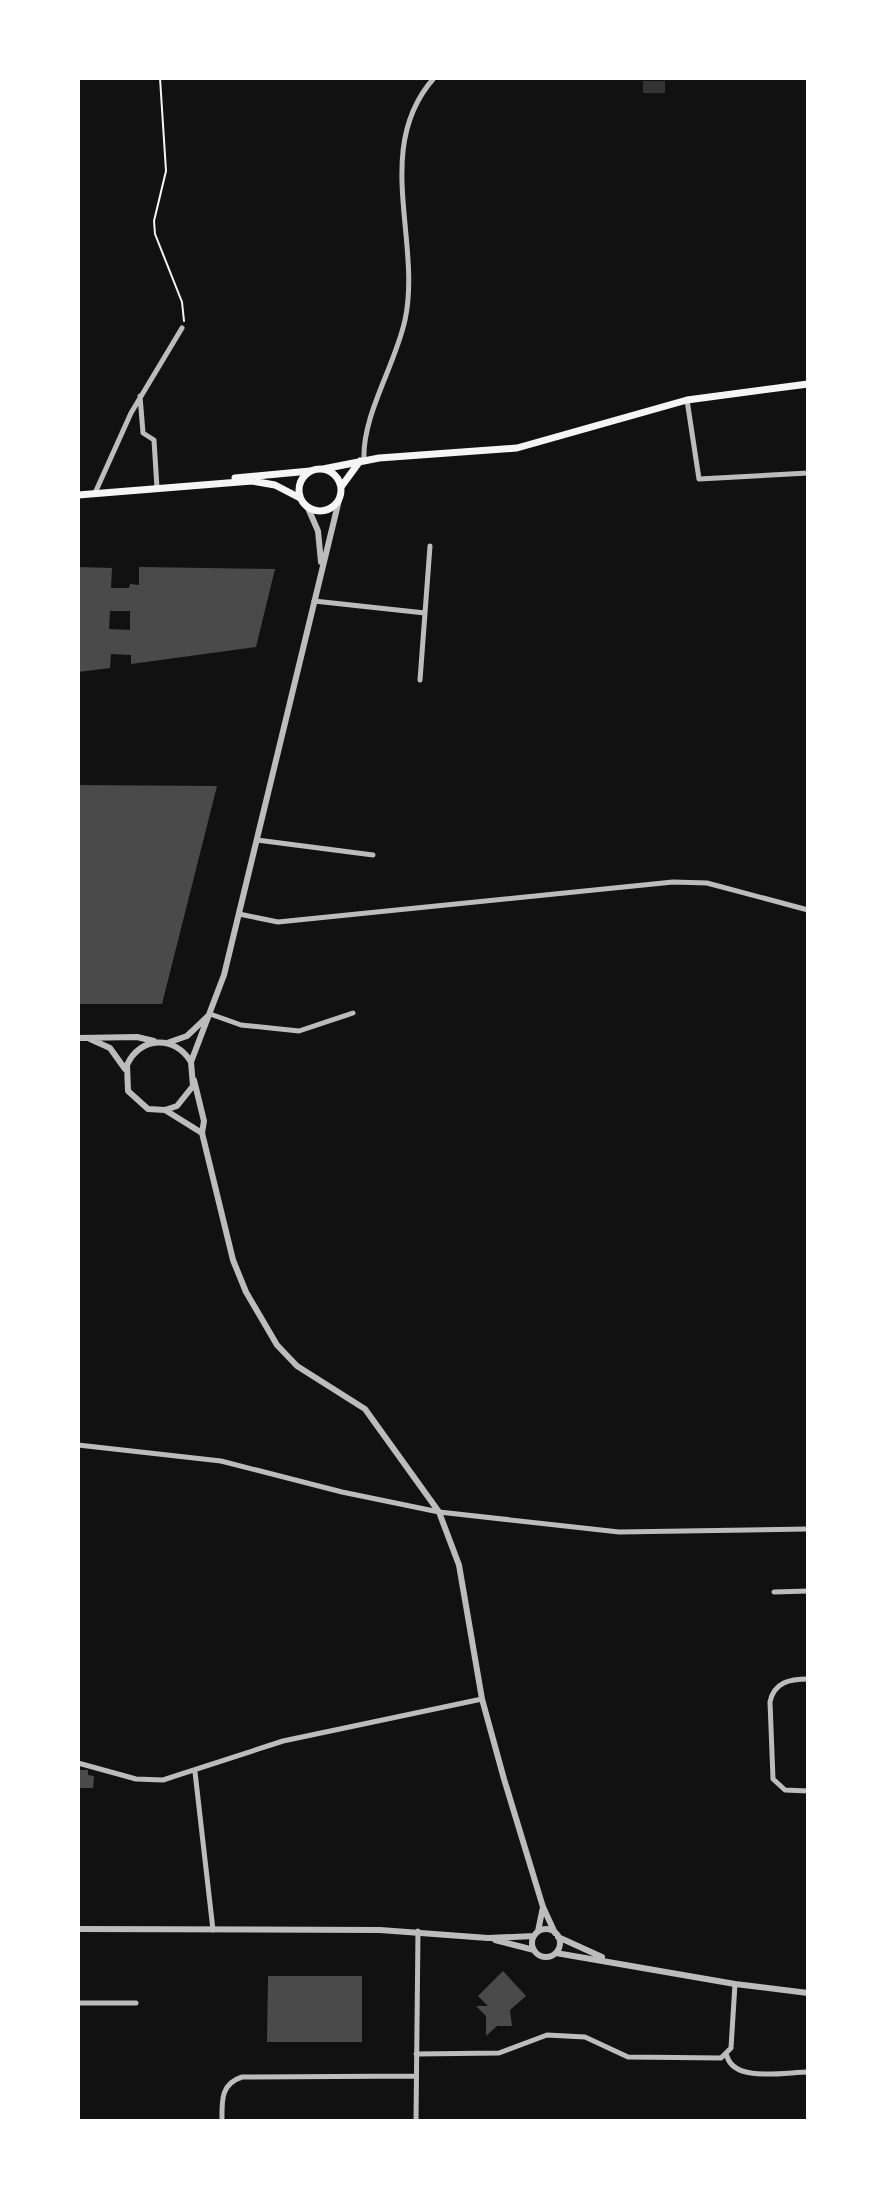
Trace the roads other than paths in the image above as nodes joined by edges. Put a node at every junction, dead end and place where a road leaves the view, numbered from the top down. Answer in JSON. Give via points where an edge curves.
{"nodes":[{"id":1,"x":434,"y":78,"type":"edge"},
{"id":2,"x":182,"y":328,"type":"road end"},
{"id":3,"x":808,"y":384,"type":"edge"},
{"id":4,"x":140,"y":396,"type":"junction"},
{"id":5,"x":687,"y":400,"type":"junction"},
{"id":6,"x":362,"y":460,"type":"junction"},
{"id":7,"x":323,"y":469,"type":"junction"},
{"id":8,"x":310,"y":471,"type":"junction"},
{"id":9,"x":808,"y":473,"type":"edge"},
{"id":10,"x":226,"y":481,"type":"junction"},
{"id":11,"x":341,"y":487,"type":"junction"},
{"id":12,"x":157,"y":488,"type":"junction"},
{"id":13,"x":95,"y":493,"type":"junction"},
{"id":14,"x":78,"y":495,"type":"edge"},
{"id":15,"x":300,"y":498,"type":"junction"},
{"id":16,"x":339,"y":500,"type":"junction"},
{"id":17,"x":308,"y":508,"type":"junction"},
{"id":18,"x":430,"y":546,"type":"dead end"},
{"id":19,"x":322,"y":568,"type":"junction"},
{"id":20,"x":314,"y":601,"type":"junction"},
{"id":21,"x":425,"y":613,"type":"junction"},
{"id":22,"x":420,"y":680,"type":"dead end"},
{"id":23,"x":257,"y":840,"type":"junction"},
{"id":24,"x":373,"y":855,"type":"dead end"},
{"id":25,"x":808,"y":910,"type":"edge"},
{"id":26,"x":239,"y":914,"type":"junction"},
{"id":27,"x":353,"y":1013,"type":"dead end"},
{"id":28,"x":210,"y":1014,"type":"junction"},
{"id":29,"x":82,"y":1038,"type":"edge"},
{"id":30,"x":157,"y":1042,"type":"junction"},
{"id":31,"x":167,"y":1043,"type":"junction"},
{"id":32,"x":191,"y":1062,"type":"junction"},
{"id":33,"x":126,"y":1070,"type":"junction"},
{"id":34,"x":194,"y":1080,"type":"junction"},
{"id":35,"x":165,"y":1110,"type":"junction"},
{"id":36,"x":202,"y":1133,"type":"junction"},
{"id":37,"x":78,"y":1445,"type":"edge"},
{"id":38,"x":439,"y":1512,"type":"junction"},
{"id":39,"x":808,"y":1529,"type":"edge"},
{"id":40,"x":808,"y":1591,"type":"edge"},
{"id":41,"x":774,"y":1592,"type":"dead end"},
{"id":42,"x":805,"y":1679,"type":"edge"},
{"id":43,"x":482,"y":1699,"type":"junction"},
{"id":44,"x":78,"y":1763,"type":"edge"},
{"id":45,"x":195,"y":1772,"type":"junction"},
{"id":46,"x":808,"y":1791,"type":"edge"},
{"id":47,"x":543,"y":1907,"type":"junction"},
{"id":48,"x":78,"y":1929,"type":"edge"},
{"id":49,"x":213,"y":1930,"type":"junction"},
{"id":50,"x":418,"y":1931,"type":"junction"},
{"id":51,"x":536,"y":1934,"type":"junction"},
{"id":52,"x":556,"y":1935,"type":"junction"},
{"id":53,"x":488,"y":1938,"type":"junction"},
{"id":54,"x":534,"y":1950,"type":"junction"},
{"id":55,"x":556,"y":1953,"type":"junction"},
{"id":56,"x":608,"y":1960,"type":"junction"},
{"id":57,"x":735,"y":1984,"type":"junction"},
{"id":58,"x":808,"y":1993,"type":"edge"},
{"id":59,"x":78,"y":2003,"type":"edge"},
{"id":60,"x":136,"y":2003,"type":"dead end"},
{"id":61,"x":416,"y":2054,"type":"junction"},
{"id":62,"x":727,"y":2056,"type":"junction"},
{"id":63,"x":808,"y":2072,"type":"edge"},
{"id":64,"x":416,"y":2076,"type":"junction"},
{"id":65,"x":222,"y":2121,"type":"edge"},
{"id":66,"x":416,"y":2121,"type":"edge"}],
"edges":[{"from":1,"to":6,"type":"street","via":[[414,116],[401,161],[408,304],[393,364],[364,437]]},
{"from":2,"to":4,"type":"street"},
{"from":3,"to":5,"type":"main road"},
{"from":4,"to":12,"type":"street","via":[[143,433],[154,440]]},
{"from":4,"to":13,"type":"street"},
{"from":5,"to":6,"type":"main road","via":[[517,448]]},
{"from":5,"to":9,"type":"street","via":[[699,479]]},
{"from":6,"to":7,"type":"main road"},
{"from":6,"to":11,"type":"main road"},
{"from":7,"to":8,"type":"main road"},
{"from":7,"to":11,"type":"main road","via":[[334,474]]},
{"from":8,"to":10,"type":"main road"},
{"from":8,"to":15,"type":"main road","via":[[299,482]]},
{"from":10,"to":12,"type":"main road"},
{"from":10,"to":15,"type":"main road","via":[[270,483]]},
{"from":11,"to":16,"type":"main road"},
{"from":12,"to":13,"type":"main road"},
{"from":13,"to":14,"type":"main road"},
{"from":15,"to":17,"type":"main road"},
{"from":16,"to":17,"type":"main road","via":[[327,510]]},
{"from":16,"to":19,"type":"street"},
{"from":17,"to":19,"type":"street","via":[[320,538]]},
{"from":18,"to":21,"type":"street"},
{"from":19,"to":20,"type":"street"},
{"from":20,"to":21,"type":"street"},
{"from":20,"to":23,"type":"street"},
{"from":21,"to":22,"type":"street"},
{"from":23,"to":24,"type":"street"},
{"from":23,"to":26,"type":"street"},
{"from":25,"to":26,"type":"street","via":[[707,883],[673,882],[278,922]]},
{"from":26,"to":28,"type":"street"},
{"from":27,"to":28,"type":"street","via":[[299,1031],[241,1025]]},
{"from":28,"to":31,"type":"street","via":[[192,1033]]},
{"from":28,"to":32,"type":"street"},
{"from":29,"to":30,"type":"street"},
{"from":29,"to":33,"type":"street","via":[[110,1048]]},
{"from":30,"to":31,"type":"street"},
{"from":30,"to":33,"type":"street","via":[[138,1049]]},
{"from":31,"to":32,"type":"street"},
{"from":32,"to":34,"type":"street"},
{"from":33,"to":35,"type":"street","via":[[126,1086],[134,1100],[148,1109]]},
{"from":34,"to":35,"type":"street","via":[[187,1097]]},
{"from":34,"to":36,"type":"street"},
{"from":35,"to":36,"type":"street"},
{"from":36,"to":38,"type":"street","via":[[233,1260],[277,1345],[297,1366],[365,1409]]},
{"from":37,"to":38,"type":"street","via":[[221,1461]]},
{"from":38,"to":39,"type":"street","via":[[619,1532]]},
{"from":38,"to":43,"type":"street","via":[[459,1565]]},
{"from":40,"to":41,"type":"street"},
{"from":42,"to":46,"type":"street","via":[[783,1683],[771,1698],[772,1770],[781,1788]]},
{"from":43,"to":45,"type":"street","via":[[283,1741]]},
{"from":43,"to":47,"type":"street"},
{"from":44,"to":45,"type":"street","via":[[146,1780]]},
{"from":45,"to":49,"type":"street"},
{"from":47,"to":51,"type":"street"},
{"from":47,"to":52,"type":"street"},
{"from":48,"to":49,"type":"street"},
{"from":49,"to":50,"type":"street"},
{"from":50,"to":53,"type":"street"},
{"from":50,"to":61,"type":"street"},
{"from":51,"to":52,"type":"street"},
{"from":51,"to":53,"type":"street"},
{"from":51,"to":54,"type":"street"},
{"from":52,"to":55,"type":"street"},
{"from":52,"to":56,"type":"street"},
{"from":53,"to":54,"type":"street"},
{"from":54,"to":55,"type":"street","via":[[544,1957]]},
{"from":55,"to":56,"type":"street"},
{"from":56,"to":57,"type":"street"},
{"from":57,"to":58,"type":"street"},
{"from":57,"to":62,"type":"street"},
{"from":59,"to":60,"type":"street"},
{"from":61,"to":62,"type":"street","via":[[499,2053],[547,2035],[585,2037],[628,2057]]},
{"from":61,"to":64,"type":"street"},
{"from":62,"to":63,"type":"street","via":[[741,2072]]},
{"from":64,"to":65,"type":"street","via":[[242,2077],[225,2088]]},
{"from":64,"to":66,"type":"street"}]}
